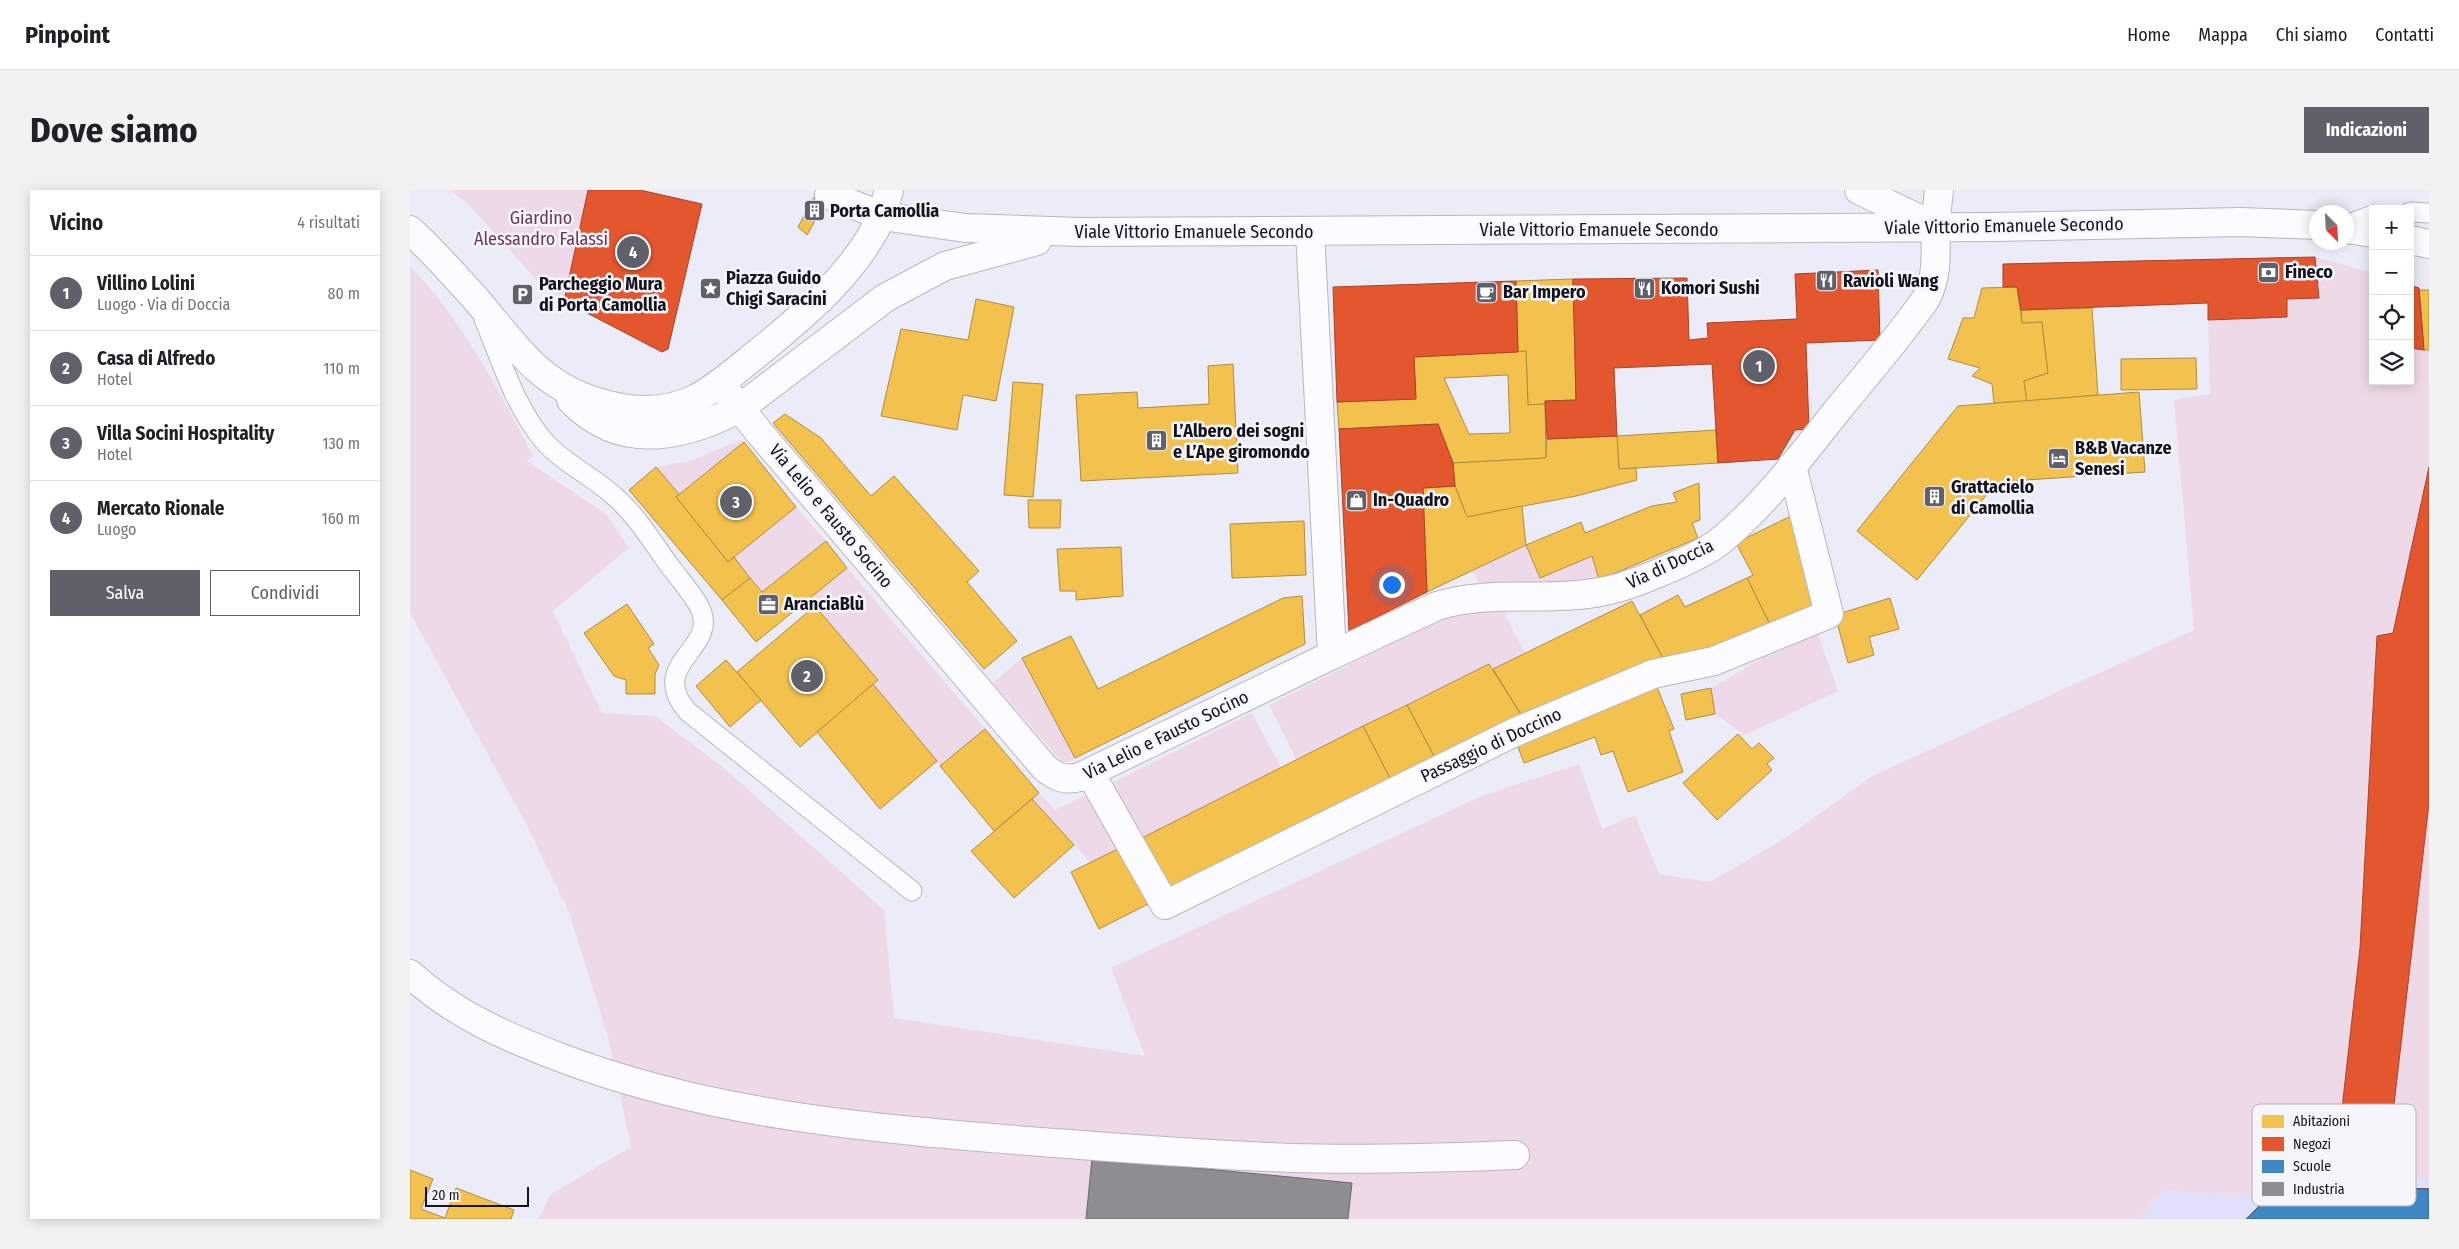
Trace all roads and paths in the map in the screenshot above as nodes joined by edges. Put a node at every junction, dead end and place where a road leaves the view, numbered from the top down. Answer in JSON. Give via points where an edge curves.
{"nodes":[{"id":1,"x":889,"y":190,"type":"edge"},
{"id":2,"x":1859,"y":190,"type":"edge"},
{"id":3,"x":1938,"y":190,"type":"edge"},
{"id":4,"x":820,"y":192,"type":"edge"},
{"id":5,"x":1892,"y":208,"type":"edge"},
{"id":6,"x":2414,"y":212,"type":"edge"},
{"id":7,"x":2429,"y":213,"type":"edge"},
{"id":8,"x":882,"y":216,"type":"junction"},
{"id":9,"x":2369,"y":216,"type":"edge"},
{"id":10,"x":2354,"y":222,"type":"edge"},
{"id":11,"x":2309,"y":225,"type":"edge"},
{"id":12,"x":1936,"y":227,"type":"junction"},
{"id":13,"x":410,"y":230,"type":"edge"},
{"id":14,"x":2354,"y":230,"type":"edge"},
{"id":15,"x":1310,"y":231,"type":"junction"},
{"id":16,"x":1079,"y":232,"type":"junction"},
{"id":17,"x":2369,"y":232,"type":"edge"},
{"id":18,"x":2414,"y":241,"type":"edge"},
{"id":19,"x":2429,"y":244,"type":"edge"},
{"id":20,"x":476,"y":299,"type":"junction"},
{"id":21,"x":552,"y":381,"type":"junction"},
{"id":22,"x":720,"y":383,"type":"junction"},
{"id":23,"x":740,"y":408,"type":"junction"},
{"id":24,"x":1792,"y":466,"type":"junction"},
{"id":25,"x":1332,"y":655,"type":"junction"},
{"id":26,"x":1090,"y":773,"type":"junction"},
{"id":27,"x":912,"y":890,"type":"dead end"},
{"id":28,"x":410,"y":974,"type":"edge"},
{"id":29,"x":1515,"y":1155,"type":"dead end"}],
"edges":[{"from":1,"to":8,"type":"street"},
{"from":2,"to":5,"type":"street"},
{"from":3,"to":12,"type":"street","name":"Via di Doccia"},
{"from":4,"to":8,"type":"street"},
{"from":5,"to":12,"type":"street"},
{"from":5,"to":15,"type":"street","name":"Viale Vittorio Emanuele Secondo"},
{"from":6,"to":7,"type":"lane"},
{"from":8,"to":16,"type":"street","name":"Viale Vittorio Emanuele Secondo","via":[[966,228]]},
{"from":8,"to":22,"type":"street","via":[[851,266],[814,305]]},
{"from":9,"to":10,"type":"lane"},
{"from":11,"to":12,"type":"street","name":"Viale Vittorio Emanuele Secondo","via":[[2241,222]]},
{"from":12,"to":24,"type":"street","name":"Via di Doccia","via":[[1936,263],[1932,286],[1925,300]]},
{"from":13,"to":20,"type":"street"},
{"from":14,"to":17,"type":"street"},
{"from":15,"to":16,"type":"street","name":"Viale Vittorio Emanuele Secondo"},
{"from":15,"to":25,"type":"street"},
{"from":16,"to":23,"type":"street","via":[[968,258],[925,276],[885,298]]},
{"from":18,"to":19,"type":"street"},
{"from":20,"to":21,"type":"street","via":[[519,353]]},
{"from":20,"to":27,"type":"lane","via":[[522,410],[537,432],[556,452],[619,500],[700,607],[703,631],[698,643],[677,668],[674,690],[679,701],[687,711]]},
{"from":21,"to":22,"type":"street","via":[[594,402],[640,410],[664,409],[687,402]]},
{"from":21,"to":23,"type":"street","via":[[595,420],[629,434],[648,436],[693,428]]},
{"from":22,"to":23,"type":"street","name":"Via Lelio e Fausto Socino"},
{"from":23,"to":26,"type":"street","name":"Via Lelio e Fausto Socino","via":[[1044,767],[1067,779]]},
{"from":24,"to":25,"type":"street","name":"Via di Doccia","via":[[1718,543],[1644,579],[1606,591],[1572,596],[1453,601]]},
{"from":24,"to":26,"type":"street","name":"Passaggio di Doccino","via":[[1829,614],[1714,661],[1658,672],[1513,733],[1165,905]]},
{"from":25,"to":26,"type":"street","name":"Via Lelio e Fausto Socino"},
{"from":28,"to":29,"type":"street","via":[[448,1005],[473,1020],[566,1060],[662,1091],[782,1115],[904,1131],[1212,1153],[1364,1159]]}]}
